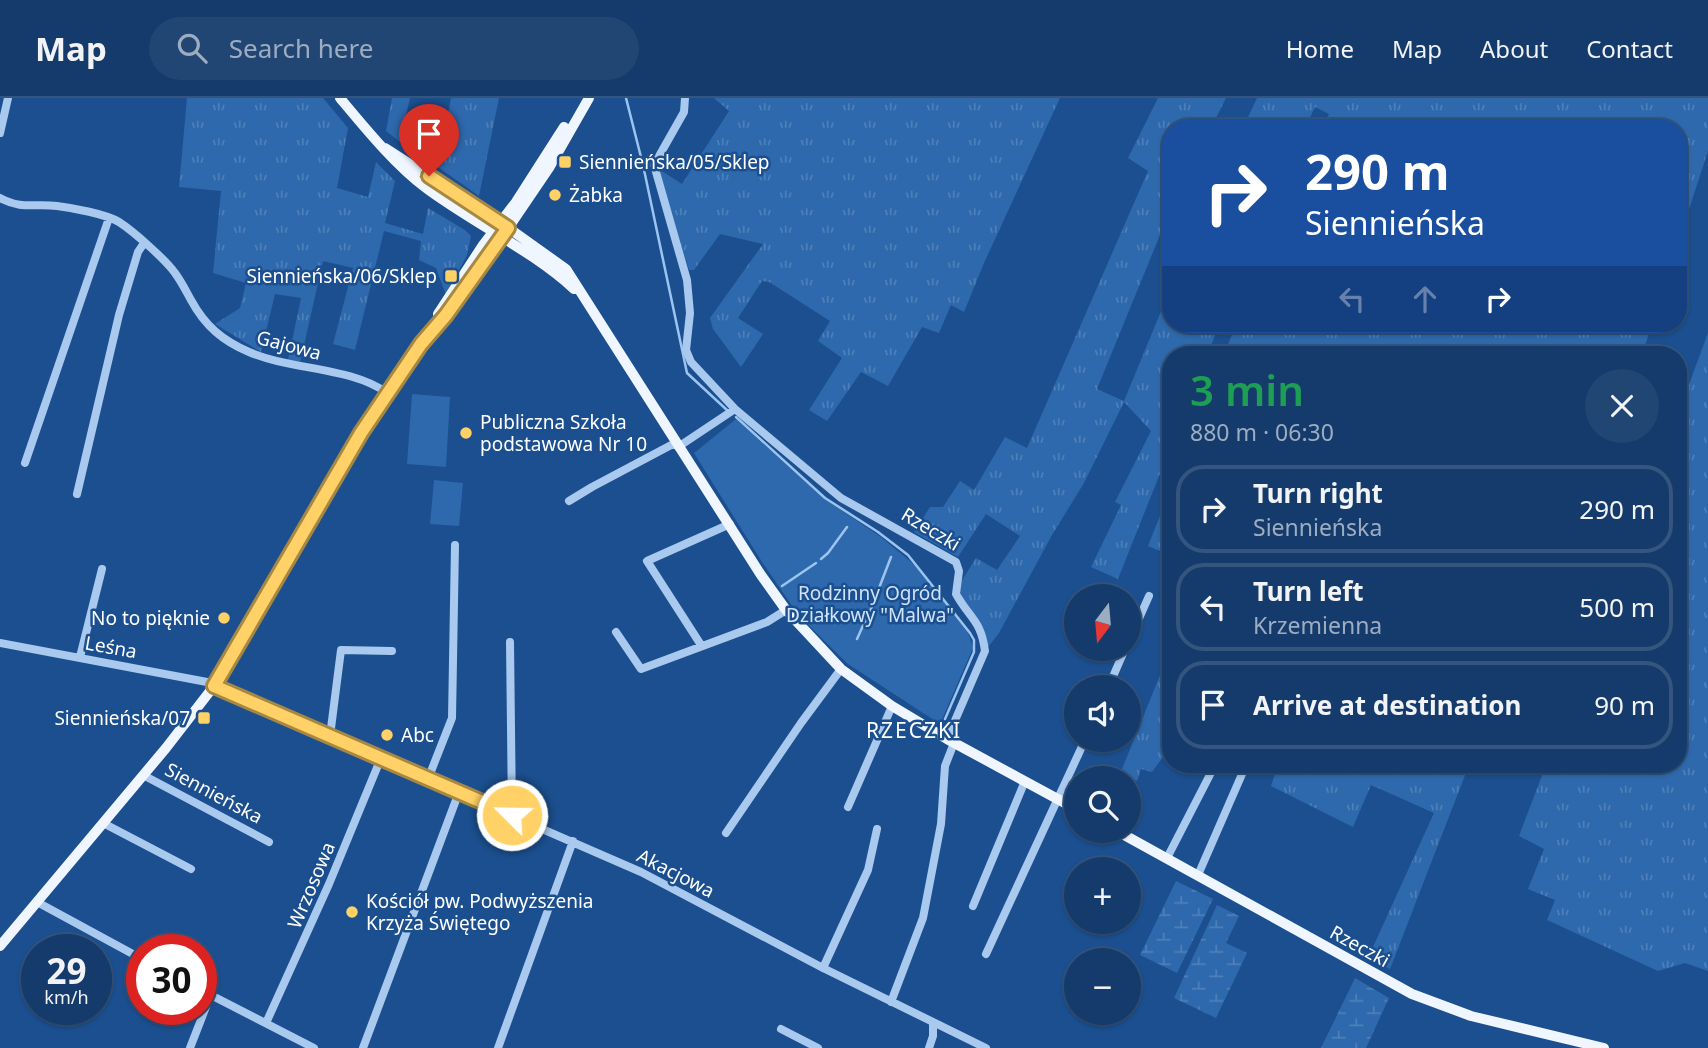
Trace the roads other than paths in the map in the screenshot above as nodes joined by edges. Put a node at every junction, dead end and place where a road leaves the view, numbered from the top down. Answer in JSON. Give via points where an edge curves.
{"nodes":[{"id":1,"x":8,"y":98,"type":"edge"},
{"id":2,"x":340,"y":98,"type":"edge"},
{"id":3,"x":582,"y":98,"type":"edge"},
{"id":4,"x":589,"y":98,"type":"edge"},
{"id":5,"x":685,"y":98,"type":"edge"},
{"id":6,"x":0,"y":132,"type":"edge"},
{"id":7,"x":385,"y":148,"type":"junction"},
{"id":8,"x":0,"y":198,"type":"edge"},
{"id":9,"x":109,"y":218,"type":"junction"},
{"id":10,"x":504,"y":225,"type":"junction"},
{"id":11,"x":496,"y":235,"type":"junction"},
{"id":12,"x":144,"y":243,"type":"junction"},
{"id":13,"x":582,"y":296,"type":"junction"},
{"id":14,"x":387,"y":393,"type":"junction"},
{"id":15,"x":736,"y":409,"type":"junction"},
{"id":16,"x":677,"y":445,"type":"junction"},
{"id":17,"x":26,"y":463,"type":"dead end"},
{"id":18,"x":77,"y":494,"type":"dead end"},
{"id":19,"x":569,"y":501,"type":"dead end"},
{"id":20,"x":730,"y":524,"type":"junction"},
{"id":21,"x":455,"y":545,"type":"dead end"},
{"id":22,"x":102,"y":569,"type":"dead end"},
{"id":23,"x":1149,"y":596,"type":"dead end"},
{"id":24,"x":786,"y":610,"type":"junction"},
{"id":25,"x":1141,"y":614,"type":"edge"},
{"id":26,"x":616,"y":632,"type":"dead end"},
{"id":27,"x":510,"y":642,"type":"dead end"},
{"id":28,"x":0,"y":643,"type":"edge"},
{"id":29,"x":701,"y":645,"type":"junction"},
{"id":30,"x":392,"y":651,"type":"dead end"},
{"id":31,"x":80,"y":657,"type":"junction"},
{"id":32,"x":841,"y":669,"type":"junction"},
{"id":33,"x":214,"y":686,"type":"junction"},
{"id":34,"x":892,"y":706,"type":"junction"},
{"id":35,"x":330,"y":736,"type":"junction"},
{"id":36,"x":950,"y":741,"type":"junction"},
{"id":37,"x":1080,"y":752,"type":"edge"},
{"id":38,"x":381,"y":758,"type":"junction"},
{"id":39,"x":1211,"y":773,"type":"edge"},
{"id":40,"x":1243,"y":773,"type":"edge"},
{"id":41,"x":143,"y":775,"type":"junction"},
{"id":42,"x":428,"y":779,"type":"junction"},
{"id":43,"x":1026,"y":781,"type":"junction"},
{"id":44,"x":459,"y":792,"type":"junction"},
{"id":45,"x":1059,"y":800,"type":"junction"},
{"id":46,"x":1064,"y":803,"type":"edge"},
{"id":47,"x":848,"y":807,"type":"dead end"},
{"id":48,"x":512,"y":815,"type":"junction"},
{"id":49,"x":103,"y":823,"type":"junction"},
{"id":50,"x":877,"y":830,"type":"dead end"},
{"id":51,"x":726,"y":833,"type":"dead end"},
{"id":52,"x":573,"y":841,"type":"junction"},
{"id":53,"x":269,"y":842,"type":"dead end"},
{"id":54,"x":1139,"y":843,"type":"edge"},
{"id":55,"x":1167,"y":858,"type":"junction"},
{"id":56,"x":191,"y":869,"type":"dead end"},
{"id":57,"x":1198,"y":875,"type":"junction"},
{"id":58,"x":37,"y":902,"type":"junction"},
{"id":59,"x":973,"y":906,"type":"dead end"},
{"id":60,"x":0,"y":946,"type":"edge"},
{"id":61,"x":126,"y":949,"type":"edge"},
{"id":62,"x":986,"y":954,"type":"dead end"},
{"id":63,"x":823,"y":968,"type":"junction"},
{"id":64,"x":217,"y":997,"type":"edge"},
{"id":65,"x":891,"y":1002,"type":"junction"},
{"id":66,"x":266,"y":1023,"type":"junction"},
{"id":67,"x":933,"y":1023,"type":"junction"},
{"id":68,"x":199,"y":1025,"type":"edge"},
{"id":69,"x":781,"y":1030,"type":"dead end"},
{"id":70,"x":190,"y":1048,"type":"edge"},
{"id":71,"x":314,"y":1048,"type":"edge"},
{"id":72,"x":363,"y":1048,"type":"edge"},
{"id":73,"x":498,"y":1048,"type":"edge"},
{"id":74,"x":818,"y":1048,"type":"edge"},
{"id":75,"x":929,"y":1048,"type":"edge"},
{"id":76,"x":986,"y":1048,"type":"edge"},
{"id":77,"x":1604,"y":1048,"type":"edge"}],
"edges":[{"from":1,"to":6,"type":"street"},
{"from":2,"to":7,"type":"main road"},
{"from":3,"to":10,"type":"main road","name":"Siennieńska"},
{"from":4,"to":10,"type":"main road","name":"Siennieńska","via":[[549,168]]},
{"from":5,"to":15,"type":"street","name":"Rzeczki","via":[[684,112],[654,169],[687,280],[686,350],[691,362]]},
{"from":7,"to":10,"type":"main road"},
{"from":7,"to":11,"type":"main road","via":[[425,187]]},
{"from":8,"to":9,"type":"street","name":"Gajowa","via":[[15,205],[56,206]]},
{"from":9,"to":12,"type":"street","name":"Gajowa"},
{"from":9,"to":17,"type":"street"},
{"from":10,"to":11,"type":"main road","name":"Siennieńska"},
{"from":10,"to":13,"type":"main road","via":[[566,269]]},
{"from":11,"to":13,"type":"main road"},
{"from":11,"to":14,"type":"main road","name":"Siennieńska","via":[[446,315]]},
{"from":12,"to":14,"type":"street","name":"Gajowa","via":[[175,272],[197,313],[218,335],[262,357],[338,374]]},
{"from":12,"to":18,"type":"street","via":[[120,316]]},
{"from":13,"to":16,"type":"main road"},
{"from":14,"to":33,"type":"main road","name":"Siennieńska"},
{"from":15,"to":16,"type":"street"},
{"from":15,"to":36,"type":"street","name":"Rzeczki","via":[[841,498],[956,562],[956,594],[976,621],[985,652]]},
{"from":16,"to":19,"type":"street"},
{"from":16,"to":20,"type":"main road"},
{"from":20,"to":24,"type":"main road"},
{"from":20,"to":29,"type":"street","via":[[647,561]]},
{"from":21,"to":42,"type":"street","via":[[452,718]]},
{"from":22,"to":31,"type":"street"},
{"from":23,"to":25,"type":"street"},
{"from":24,"to":29,"type":"street","via":[[767,622]]},
{"from":24,"to":32,"type":"main road"},
{"from":26,"to":29,"type":"street","via":[[641,669]]},
{"from":27,"to":48,"type":"street"},
{"from":28,"to":31,"type":"street","name":"Leśna"},
{"from":30,"to":35,"type":"street","via":[[341,650]]},
{"from":31,"to":33,"type":"street","name":"Leśna","via":[[191,677]]},
{"from":32,"to":34,"type":"main road"},
{"from":32,"to":51,"type":"street"},
{"from":33,"to":35,"type":"street","name":"Akacjowa"},
{"from":33,"to":41,"type":"main road","name":"Siennieńska"},
{"from":34,"to":36,"type":"main road"},
{"from":34,"to":47,"type":"street"},
{"from":35,"to":38,"type":"street","name":"Akacjowa"},
{"from":36,"to":43,"type":"main road"},
{"from":36,"to":65,"type":"street","name":"Rzeczki","via":[[941,824],[923,918]]},
{"from":37,"to":45,"type":"street"},
{"from":38,"to":42,"type":"street","name":"Akacjowa"},
{"from":38,"to":66,"type":"street","name":"Wrzosowa"},
{"from":39,"to":55,"type":"street"},
{"from":40,"to":57,"type":"street"},
{"from":41,"to":49,"type":"main road","name":"Siennieńska"},
{"from":41,"to":53,"type":"street","name":"Siennieńska"},
{"from":42,"to":44,"type":"street","name":"Akacjowa"},
{"from":43,"to":45,"type":"main road"},
{"from":43,"to":59,"type":"street"},
{"from":44,"to":48,"type":"street","name":"Akacjowa"},
{"from":44,"to":72,"type":"street"},
{"from":45,"to":46,"type":"main road"},
{"from":45,"to":62,"type":"street"},
{"from":48,"to":52,"type":"street","name":"Akacjowa"},
{"from":49,"to":56,"type":"street"},
{"from":49,"to":58,"type":"main road","name":"Siennieńska"},
{"from":50,"to":63,"type":"street","via":[[867,870]]},
{"from":52,"to":63,"type":"street","name":"Akacjowa","via":[[665,883]]},
{"from":52,"to":73,"type":"street"},
{"from":54,"to":55,"type":"main road","name":"Rzeczki"},
{"from":55,"to":57,"type":"main road","name":"Rzeczki"},
{"from":57,"to":77,"type":"main road","name":"Rzeczki","via":[[1432,1003]]},
{"from":58,"to":60,"type":"main road","name":"Siennieńska"},
{"from":58,"to":61,"type":"street"},
{"from":63,"to":65,"type":"street","name":"Akacjowa"},
{"from":64,"to":66,"type":"street"},
{"from":65,"to":67,"type":"street","name":"Akacjowa"},
{"from":66,"to":71,"type":"street"},
{"from":67,"to":75,"type":"street"},
{"from":67,"to":76,"type":"street","name":"Akacjowa"},
{"from":68,"to":70,"type":"street"},
{"from":69,"to":74,"type":"street"}]}
